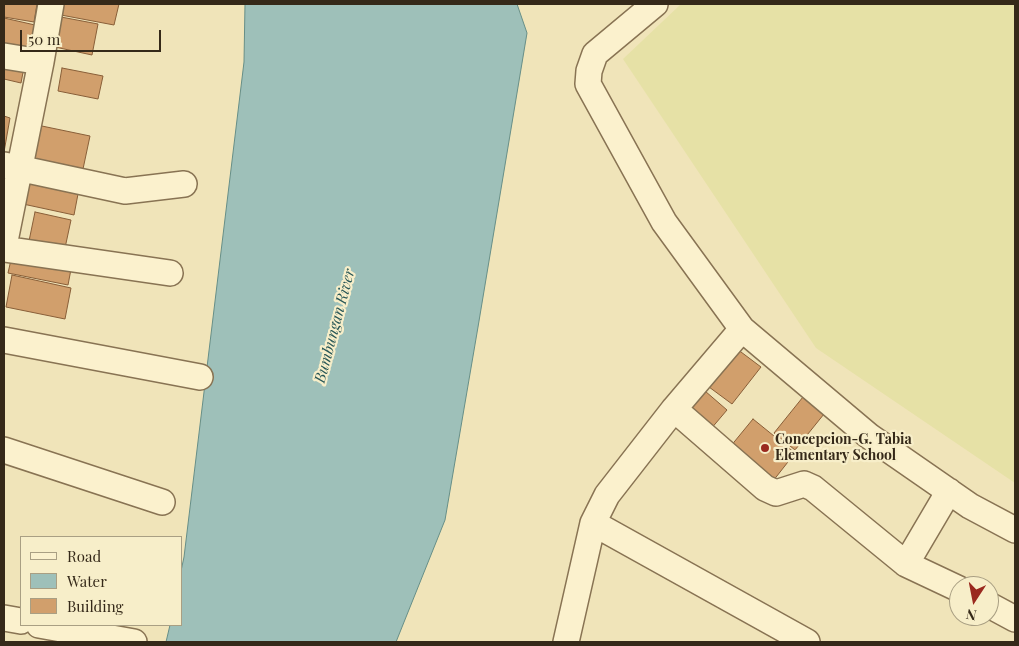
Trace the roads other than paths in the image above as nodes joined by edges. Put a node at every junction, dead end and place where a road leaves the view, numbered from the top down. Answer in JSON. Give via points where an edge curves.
{"nodes":[{"id":1,"x":51,"y":4,"type":"edge"},
{"id":2,"x":655,"y":4,"type":"edge"},
{"id":3,"x":4,"y":56,"type":"edge"},
{"id":4,"x":41,"y":62,"type":"junction"},
{"id":5,"x":12,"y":167,"type":"edge"},
{"id":6,"x":184,"y":184,"type":"dead end"},
{"id":7,"x":4,"y":248,"type":"edge"},
{"id":8,"x":170,"y":273,"type":"dead end"},
{"id":9,"x":742,"y":329,"type":"junction"},
{"id":10,"x":4,"y":340,"type":"edge"},
{"id":11,"x":200,"y":377,"type":"dead end"},
{"id":12,"x":674,"y":409,"type":"junction"},
{"id":13,"x":4,"y":450,"type":"edge"},
{"id":14,"x":949,"y":492,"type":"junction"},
{"id":15,"x":162,"y":502,"type":"dead end"},
{"id":16,"x":593,"y":523,"type":"junction"},
{"id":17,"x":1015,"y":530,"type":"edge"},
{"id":18,"x":906,"y":564,"type":"junction"},
{"id":19,"x":949,"y":584,"type":"edge"},
{"id":20,"x":999,"y":610,"type":"edge"},
{"id":21,"x":4,"y":618,"type":"edge"},
{"id":22,"x":1015,"y":619,"type":"edge"},
{"id":23,"x":20,"y":622,"type":"edge"},
{"id":24,"x":45,"y":626,"type":"edge"},
{"id":25,"x":134,"y":642,"type":"edge"},
{"id":26,"x":566,"y":642,"type":"edge"},
{"id":27,"x":807,"y":642,"type":"edge"}],
"edges":[{"from":1,"to":4,"type":"street"},
{"from":2,"to":9,"type":"street","via":[[595,54],[588,84],[664,222]]},
{"from":3,"to":4,"type":"street"},
{"from":4,"to":5,"type":"street"},
{"from":5,"to":6,"type":"street","via":[[124,191]]},
{"from":5,"to":7,"type":"street"},
{"from":7,"to":8,"type":"street"},
{"from":9,"to":12,"type":"street"},
{"from":9,"to":14,"type":"street","via":[[869,436]]},
{"from":10,"to":11,"type":"street"},
{"from":12,"to":16,"type":"street","via":[[607,495]]},
{"from":12,"to":18,"type":"street","via":[[765,488],[776,492],[804,484],[813,488]]},
{"from":13,"to":15,"type":"street"},
{"from":14,"to":17,"type":"street"},
{"from":14,"to":18,"type":"street"},
{"from":16,"to":26,"type":"street"},
{"from":16,"to":27,"type":"street"},
{"from":18,"to":19,"type":"street"},
{"from":20,"to":22,"type":"street"},
{"from":21,"to":23,"type":"street"},
{"from":24,"to":25,"type":"street"}]}
